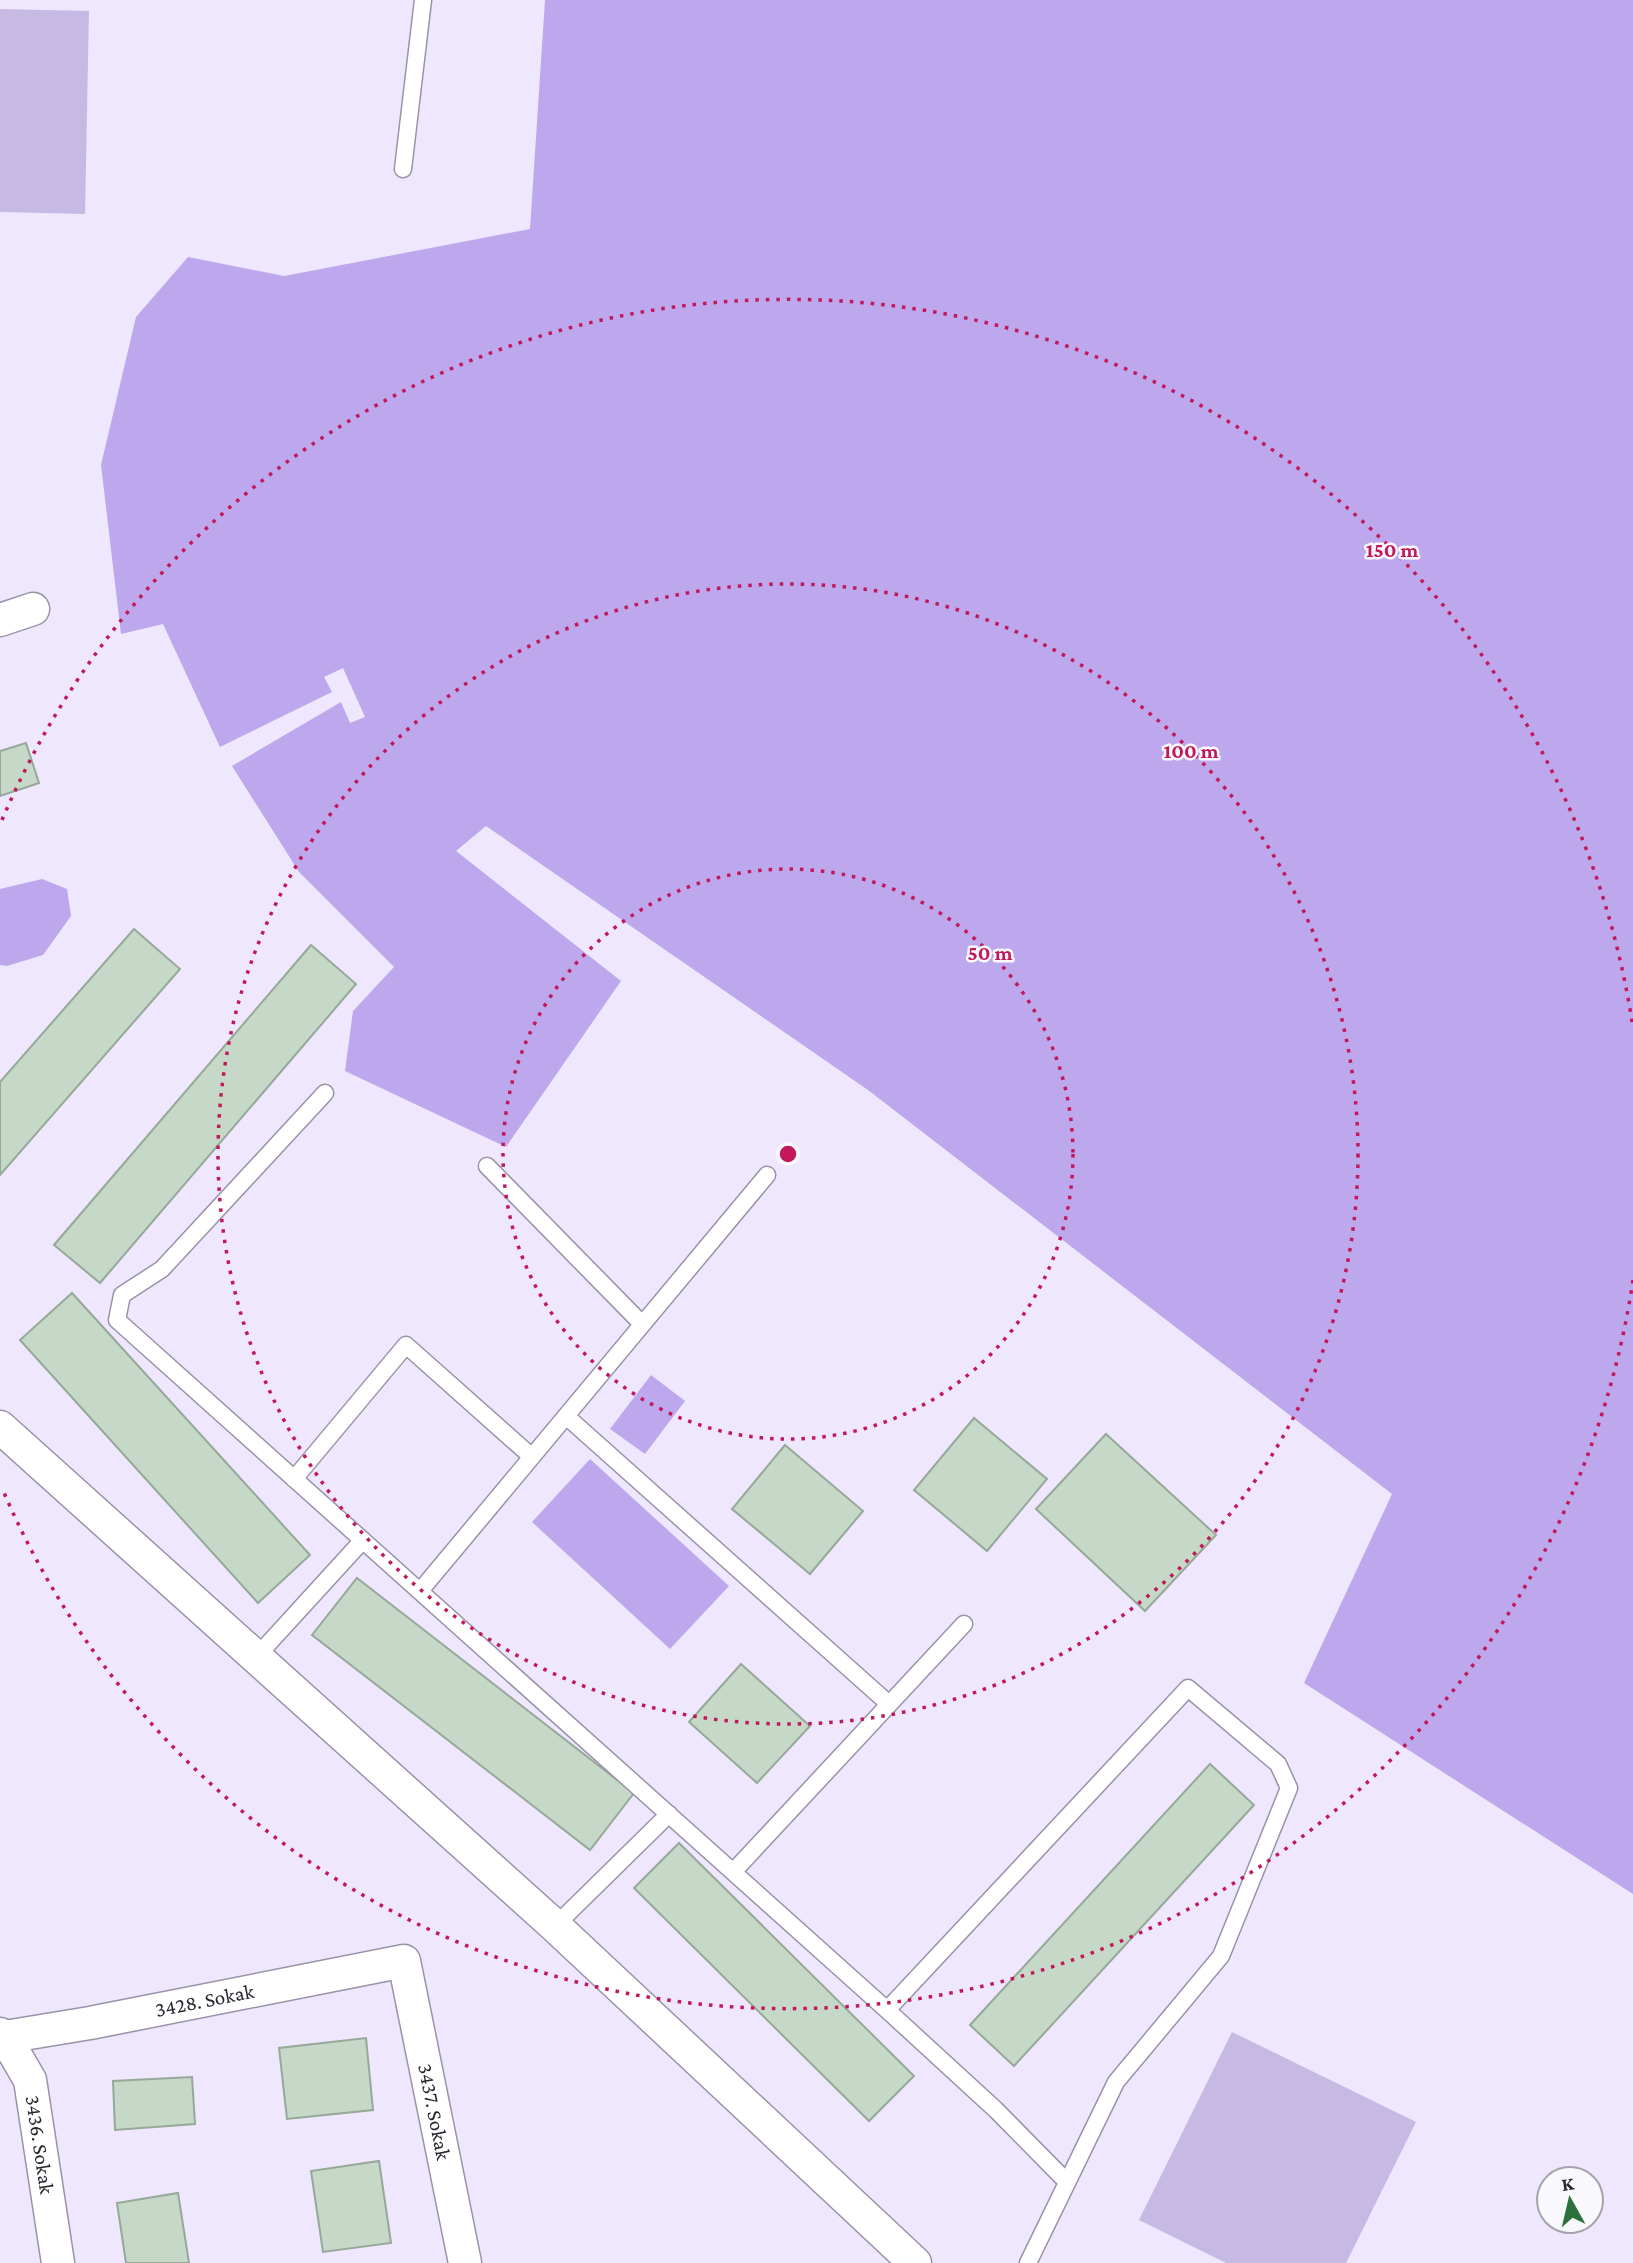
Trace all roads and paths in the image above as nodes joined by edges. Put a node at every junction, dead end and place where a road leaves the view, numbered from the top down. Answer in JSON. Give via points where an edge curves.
{"nodes":[{"id":1,"x":423,"y":0,"type":"edge"},
{"id":2,"x":403,"y":169,"type":"dead end"},
{"id":3,"x":33,"y":609,"type":"dead end"},
{"id":4,"x":0,"y":620,"type":"edge"},
{"id":5,"x":325,"y":1093,"type":"dead end"},
{"id":6,"x":487,"y":1166,"type":"dead end"},
{"id":7,"x":767,"y":1175,"type":"dead end"},
{"id":8,"x":642,"y":1324,"type":"junction"},
{"id":9,"x":566,"y":1416,"type":"junction"},
{"id":10,"x":0,"y":1427,"type":"edge"},
{"id":11,"x":532,"y":1457,"type":"junction"},
{"id":12,"x":295,"y":1479,"type":"junction"},
{"id":13,"x":363,"y":1540,"type":"junction"},
{"id":14,"x":420,"y":1591,"type":"junction"},
{"id":15,"x":964,"y":1624,"type":"dead end"},
{"id":16,"x":257,"y":1656,"type":"junction"},
{"id":17,"x":889,"y":1704,"type":"junction"},
{"id":18,"x":669,"y":1814,"type":"junction"},
{"id":19,"x":733,"y":1872,"type":"junction"},
{"id":20,"x":555,"y":1926,"type":"junction"},
{"id":21,"x":404,"y":1961,"type":"joint"},
{"id":22,"x":887,"y":2010,"type":"junction"},
{"id":23,"x":3,"y":2036,"type":"edge"},
{"id":24,"x":1067,"y":2182,"type":"junction"},
{"id":25,"x":58,"y":2263,"type":"edge"},
{"id":26,"x":465,"y":2263,"type":"edge"},
{"id":27,"x":915,"y":2263,"type":"edge"},
{"id":28,"x":1028,"y":2263,"type":"edge"}],
"edges":[{"from":1,"to":2,"type":"lane"},
{"from":3,"to":4,"type":"street"},
{"from":5,"to":12,"type":"lane","via":[[162,1269],[122,1295],[117,1320]]},
{"from":6,"to":8,"type":"lane"},
{"from":7,"to":8,"type":"lane"},
{"from":8,"to":9,"type":"lane"},
{"from":9,"to":11,"type":"lane"},
{"from":9,"to":17,"type":"lane"},
{"from":10,"to":16,"type":"street"},
{"from":11,"to":12,"type":"lane","via":[[406,1345]]},
{"from":11,"to":14,"type":"lane"},
{"from":12,"to":13,"type":"lane"},
{"from":13,"to":14,"type":"lane"},
{"from":13,"to":16,"type":"lane"},
{"from":14,"to":18,"type":"lane"},
{"from":15,"to":17,"type":"lane"},
{"from":16,"to":20,"type":"street"},
{"from":17,"to":19,"type":"lane"},
{"from":18,"to":19,"type":"lane"},
{"from":18,"to":20,"type":"lane"},
{"from":19,"to":22,"type":"lane"},
{"from":20,"to":27,"type":"street"},
{"from":21,"to":23,"type":"street","name":"3428. Sokak"},
{"from":21,"to":26,"type":"street","name":"3437. Sokak"},
{"from":22,"to":24,"type":"lane"},
{"from":22,"to":24,"type":"lane","via":[[1188,1688],[1278,1764],[1289,1788],[1221,1956],[1116,2082]]},
{"from":23,"to":25,"type":"street","name":"3436. Sokak","via":[[30,2080]]},
{"from":24,"to":28,"type":"lane"}]}
